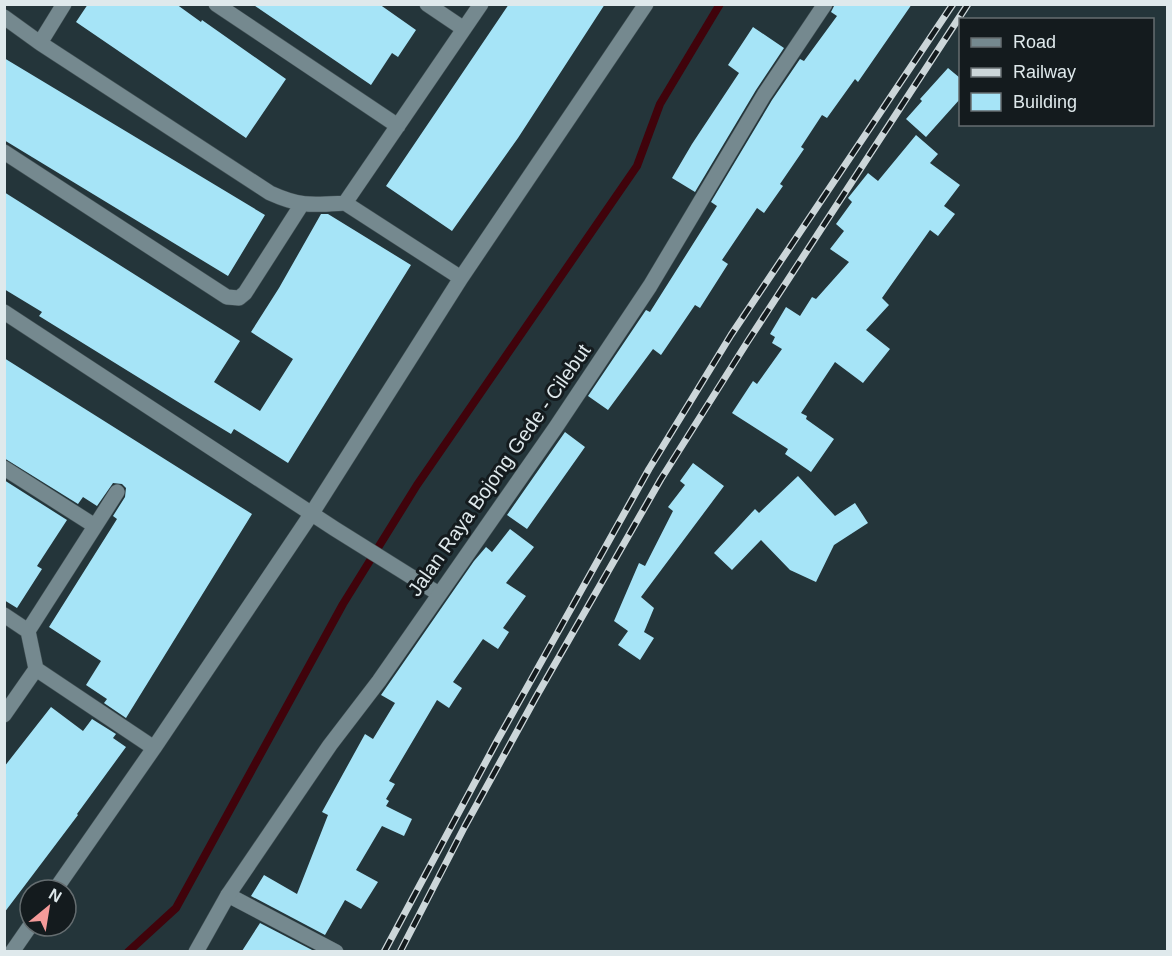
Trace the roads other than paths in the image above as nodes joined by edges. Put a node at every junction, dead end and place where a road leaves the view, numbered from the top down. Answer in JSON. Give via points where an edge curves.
{"nodes":[{"id":1,"x":64,"y":4,"type":"edge"},
{"id":2,"x":216,"y":4,"type":"edge"},
{"id":3,"x":428,"y":4,"type":"edge"},
{"id":4,"x":481,"y":4,"type":"edge"},
{"id":5,"x":646,"y":4,"type":"edge"},
{"id":6,"x":825,"y":4,"type":"edge"},
{"id":7,"x":4,"y":17,"type":"edge"},
{"id":8,"x":464,"y":29,"type":"junction"},
{"id":9,"x":40,"y":43,"type":"junction"},
{"id":10,"x":398,"y":126,"type":"junction"},
{"id":11,"x":4,"y":152,"type":"edge"},
{"id":12,"x":345,"y":203,"type":"junction"},
{"id":13,"x":303,"y":204,"type":"junction"},
{"id":14,"x":461,"y":278,"type":"junction"},
{"id":15,"x":4,"y":312,"type":"edge"},
{"id":16,"x":4,"y":468,"type":"edge"},
{"id":17,"x":117,"y":492,"type":"dead end"},
{"id":18,"x":312,"y":513,"type":"junction"},
{"id":19,"x":95,"y":526,"type":"junction"},
{"id":20,"x":439,"y":594,"type":"junction"},
{"id":21,"x":4,"y":615,"type":"edge"},
{"id":22,"x":28,"y":631,"type":"junction"},
{"id":23,"x":36,"y":669,"type":"junction"},
{"id":24,"x":4,"y":715,"type":"edge"},
{"id":25,"x":154,"y":748,"type":"junction"},
{"id":26,"x":63,"y":878,"type":"edge"},
{"id":27,"x":228,"y":896,"type":"junction"},
{"id":28,"x":21,"y":938,"type":"edge"},
{"id":29,"x":12,"y":951,"type":"edge"},
{"id":30,"x":196,"y":951,"type":"edge"},
{"id":31,"x":336,"y":951,"type":"edge"}],
"edges":[{"from":1,"to":9,"type":"street"},
{"from":2,"to":10,"type":"street"},
{"from":3,"to":8,"type":"street"},
{"from":4,"to":8,"type":"street"},
{"from":5,"to":14,"type":"street"},
{"from":6,"to":20,"type":"street","name":"Jalan Raya Bojong Gede - Cilebut","via":[[764,95],[650,286]]},
{"from":7,"to":9,"type":"street"},
{"from":8,"to":10,"type":"street"},
{"from":9,"to":13,"type":"street","via":[[270,193]]},
{"from":10,"to":12,"type":"street"},
{"from":11,"to":13,"type":"street","via":[[227,297],[239,298],[244,293]]},
{"from":12,"to":13,"type":"street"},
{"from":12,"to":14,"type":"street"},
{"from":14,"to":18,"type":"street"},
{"from":15,"to":18,"type":"street"},
{"from":16,"to":19,"type":"street"},
{"from":17,"to":19,"type":"street"},
{"from":18,"to":20,"type":"street"},
{"from":18,"to":25,"type":"street"},
{"from":19,"to":22,"type":"street"},
{"from":20,"to":27,"type":"street","name":"Jalan Raya Bojong Gede - Cilebut"},
{"from":21,"to":22,"type":"street"},
{"from":22,"to":23,"type":"street"},
{"from":23,"to":24,"type":"street"},
{"from":23,"to":25,"type":"street"},
{"from":25,"to":26,"type":"street"},
{"from":27,"to":30,"type":"street","name":"Jalan Raya Bojong Gede - Cilebut"},
{"from":27,"to":31,"type":"street"},
{"from":28,"to":29,"type":"street"}]}
